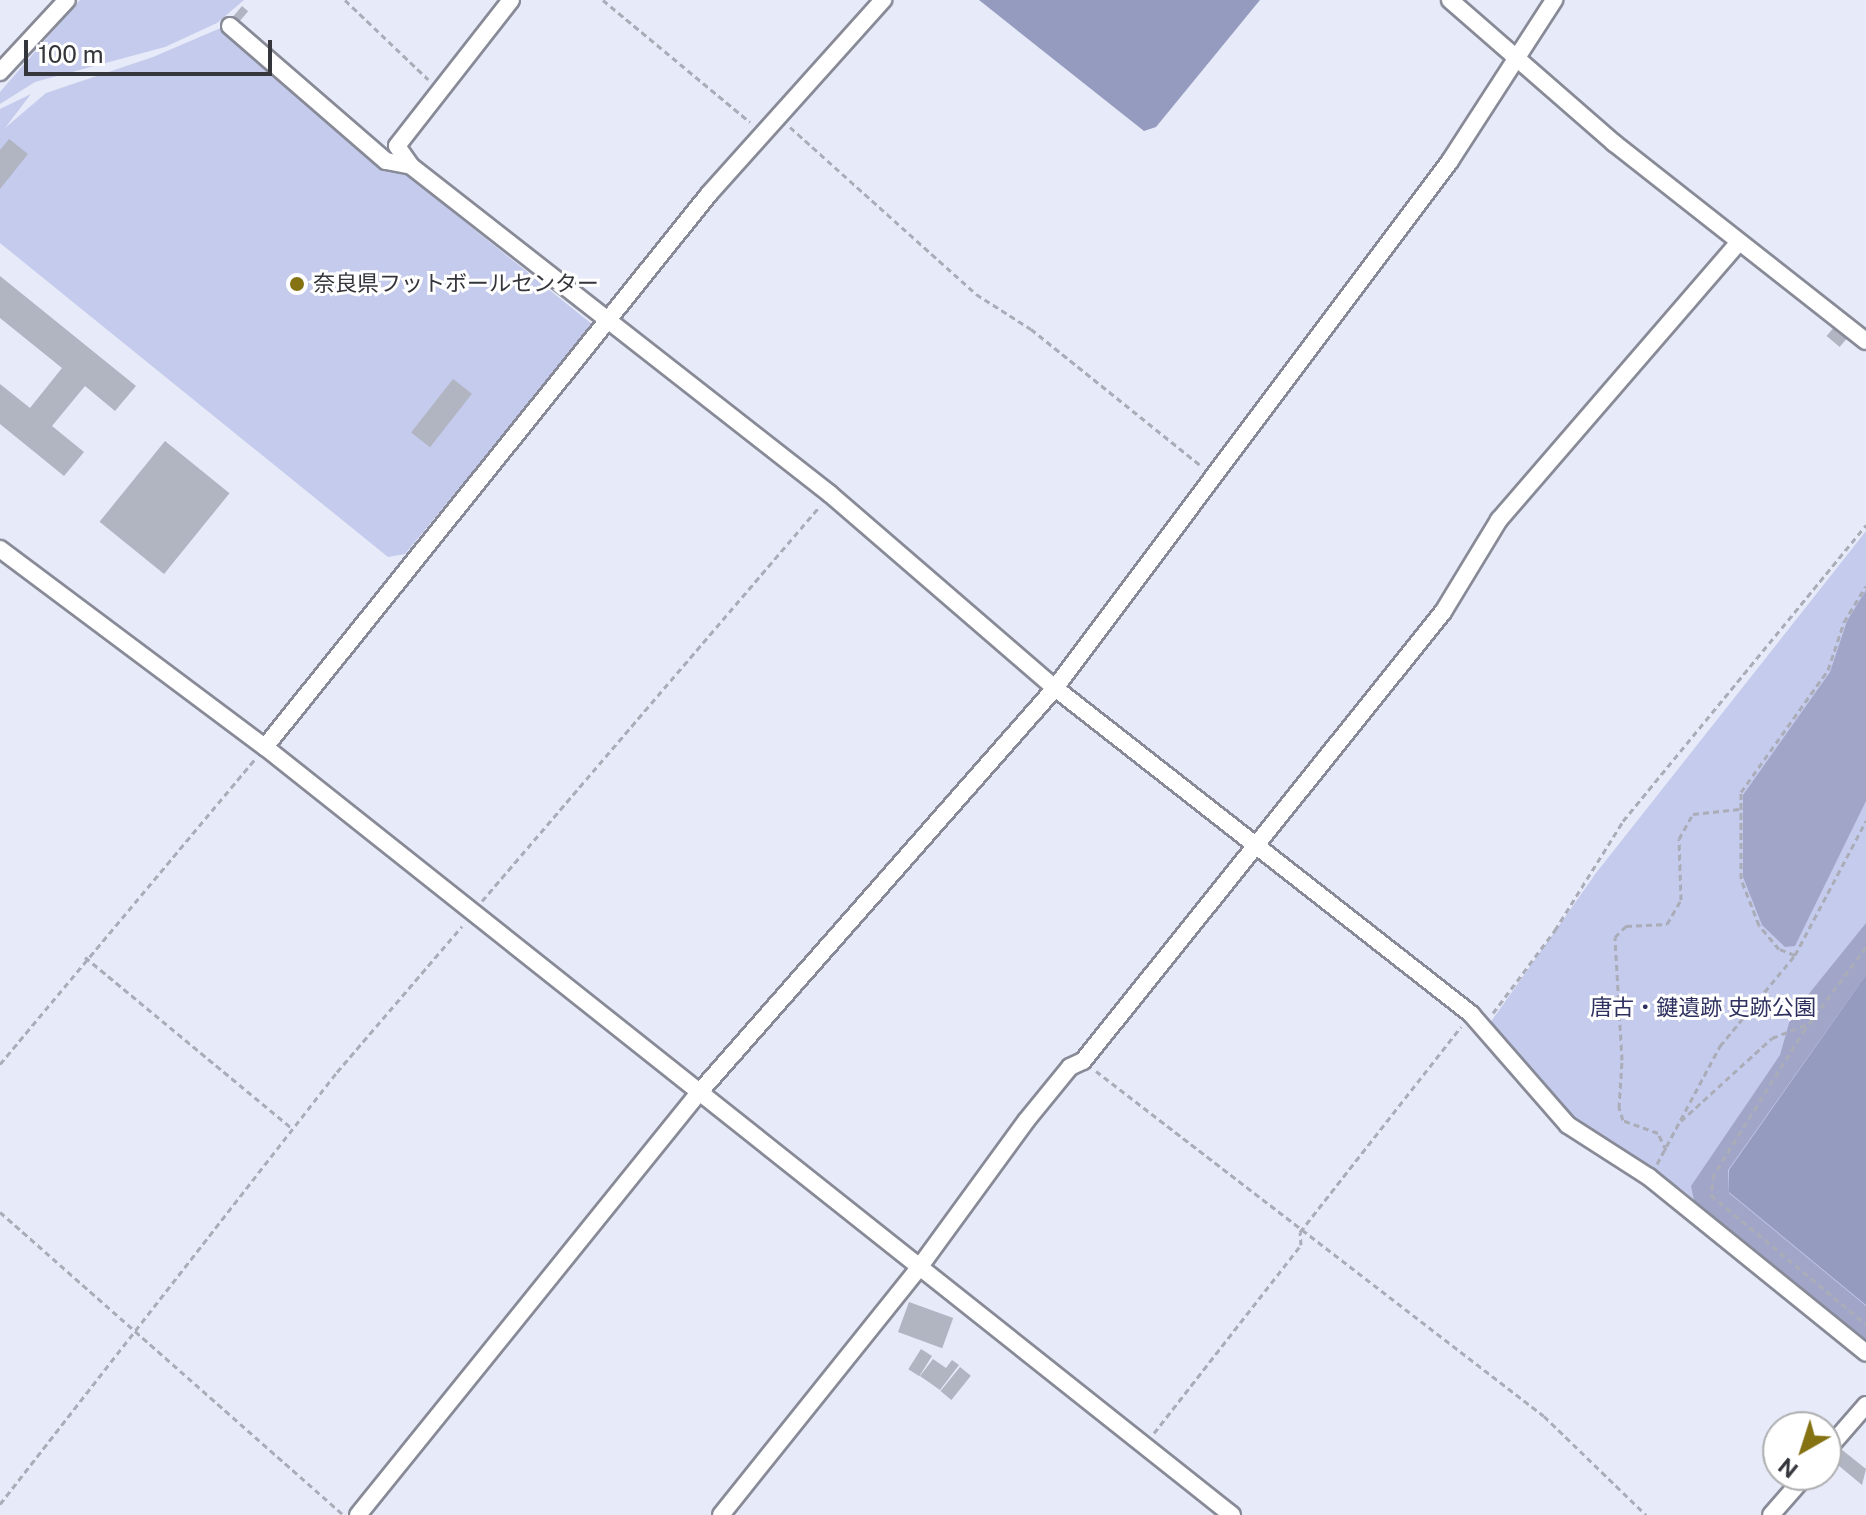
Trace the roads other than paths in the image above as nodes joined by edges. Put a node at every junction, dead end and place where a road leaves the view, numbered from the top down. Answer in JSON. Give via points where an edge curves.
{"nodes":[{"id":1,"x":67,"y":0,"type":"edge"},
{"id":2,"x":511,"y":0,"type":"edge"},
{"id":3,"x":883,"y":0,"type":"edge"},
{"id":4,"x":1450,"y":0,"type":"edge"},
{"id":5,"x":1554,"y":0,"type":"edge"},
{"id":6,"x":230,"y":26,"type":"dead end"},
{"id":7,"x":1516,"y":58,"type":"junction"},
{"id":8,"x":0,"y":72,"type":"edge"},
{"id":9,"x":411,"y":166,"type":"junction"},
{"id":10,"x":1737,"y":244,"type":"junction"},
{"id":11,"x":609,"y":323,"type":"junction"},
{"id":12,"x":1866,"y":341,"type":"edge"},
{"id":13,"x":0,"y":549,"type":"edge"},
{"id":14,"x":1055,"y":688,"type":"junction"},
{"id":15,"x":265,"y":747,"type":"junction"},
{"id":16,"x":1255,"y":847,"type":"junction"},
{"id":17,"x":697,"y":1095,"type":"junction"},
{"id":18,"x":921,"y":1265,"type":"junction"},
{"id":19,"x":1866,"y":1353,"type":"edge"},
{"id":20,"x":1866,"y":1405,"type":"edge"},
{"id":21,"x":1842,"y":1433,"type":"edge"},
{"id":22,"x":1792,"y":1491,"type":"edge"},
{"id":23,"x":358,"y":1515,"type":"edge"},
{"id":24,"x":721,"y":1515,"type":"edge"},
{"id":25,"x":1232,"y":1515,"type":"edge"},
{"id":26,"x":1771,"y":1515,"type":"edge"}],
"edges":[{"from":1,"to":8,"type":"street"},
{"from":2,"to":9,"type":"street","via":[[397,146]]},
{"from":3,"to":11,"type":"street","via":[[709,194]]},
{"from":4,"to":7,"type":"street"},
{"from":5,"to":7,"type":"street"},
{"from":6,"to":9,"type":"street","via":[[386,161]]},
{"from":7,"to":10,"type":"street"},
{"from":7,"to":14,"type":"street","via":[[1450,161]]},
{"from":9,"to":11,"type":"street"},
{"from":10,"to":12,"type":"street"},
{"from":10,"to":16,"type":"street","via":[[1499,520],[1443,612]]},
{"from":11,"to":14,"type":"street","via":[[830,494]]},
{"from":11,"to":15,"type":"street"},
{"from":13,"to":15,"type":"street"},
{"from":14,"to":16,"type":"street"},
{"from":14,"to":17,"type":"street"},
{"from":15,"to":17,"type":"street"},
{"from":16,"to":18,"type":"street","via":[[1083,1061],[1070,1067],[1026,1121]]},
{"from":16,"to":19,"type":"street","via":[[1471,1014],[1568,1125],[1649,1177]]},
{"from":17,"to":18,"type":"street"},
{"from":17,"to":23,"type":"street"},
{"from":18,"to":24,"type":"street"},
{"from":18,"to":25,"type":"street"},
{"from":20,"to":21,"type":"street"},
{"from":22,"to":26,"type":"street"}]}
